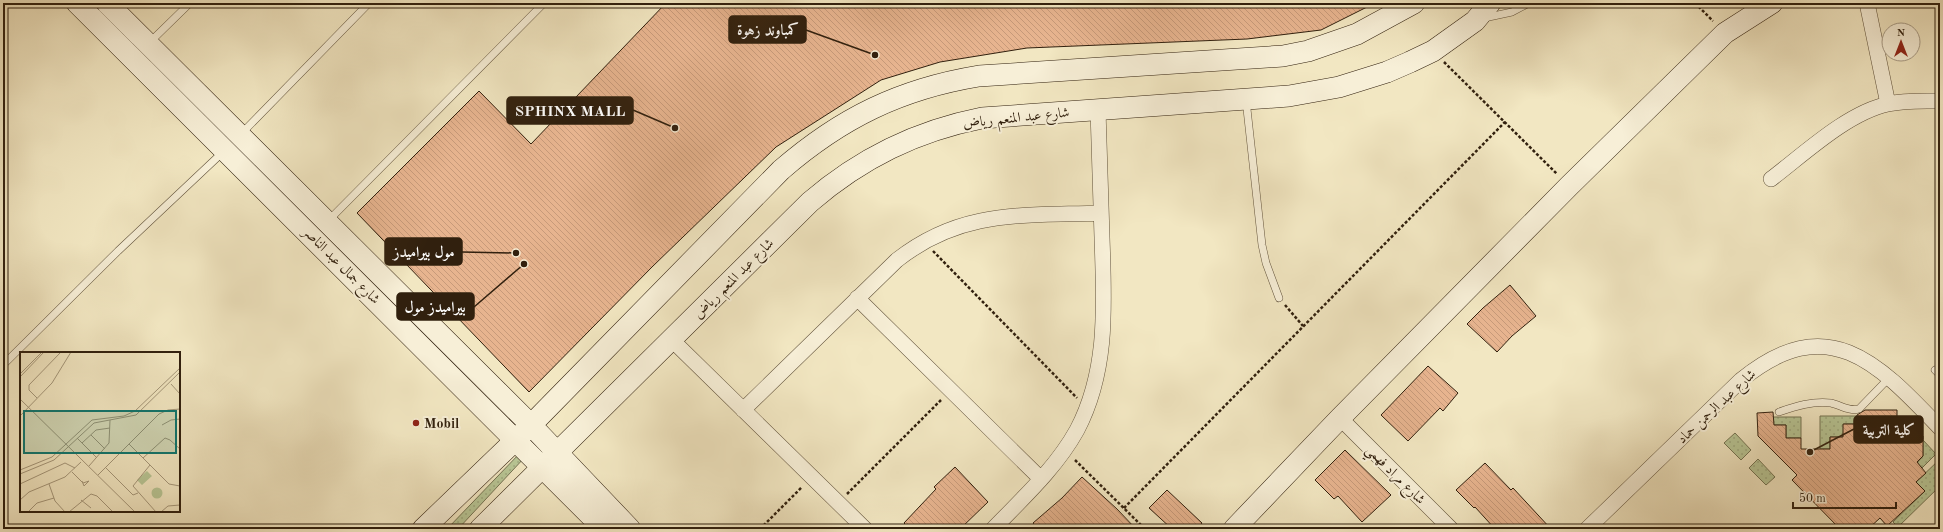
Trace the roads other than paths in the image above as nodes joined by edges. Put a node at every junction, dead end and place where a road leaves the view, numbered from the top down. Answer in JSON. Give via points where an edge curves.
{"nodes":[{"id":1,"x":77,"y":3,"type":"edge"},
{"id":2,"x":107,"y":3,"type":"edge"},
{"id":3,"x":190,"y":3,"type":"edge"},
{"id":4,"x":369,"y":3,"type":"edge"},
{"id":5,"x":544,"y":3,"type":"edge"},
{"id":6,"x":1414,"y":3,"type":"edge"},
{"id":7,"x":1490,"y":3,"type":"edge"},
{"id":8,"x":1529,"y":3,"type":"edge"},
{"id":9,"x":1772,"y":3,"type":"edge"},
{"id":10,"x":1867,"y":3,"type":"edge"},
{"id":11,"x":1474,"y":21,"type":"junction"},
{"id":12,"x":149,"y":43,"type":"junction"},
{"id":13,"x":1246,"y":100,"type":"junction"},
{"id":14,"x":1940,"y":101,"type":"edge"},
{"id":15,"x":1888,"y":104,"type":"junction"},
{"id":16,"x":1098,"y":110,"type":"junction"},
{"id":17,"x":241,"y":134,"type":"junction"},
{"id":18,"x":226,"y":150,"type":"junction"},
{"id":19,"x":1771,"y":179,"type":"dead end"},
{"id":20,"x":1102,"y":212,"type":"junction"},
{"id":21,"x":328,"y":221,"type":"junction"},
{"id":22,"x":857,"y":298,"type":"junction"},
{"id":23,"x":1280,"y":298,"type":"road end"},
{"id":24,"x":671,"y":339,"type":"junction"},
{"id":25,"x":3,"y":365,"type":"edge"},
{"id":26,"x":1890,"y":377,"type":"junction"},
{"id":27,"x":743,"y":410,"type":"junction"},
{"id":28,"x":1779,"y":412,"type":"dead end"},
{"id":29,"x":1340,"y":418,"type":"junction"},
{"id":30,"x":531,"y":425,"type":"junction"},
{"id":31,"x":1940,"y":428,"type":"edge"},
{"id":32,"x":515,"y":439,"type":"junction"},
{"id":33,"x":557,"y":452,"type":"junction"},
{"id":34,"x":542,"y":466,"type":"junction"},
{"id":35,"x":1041,"y":479,"type":"junction"},
{"id":36,"x":423,"y":529,"type":"edge"},
{"id":37,"x":480,"y":529,"type":"edge"},
{"id":38,"x":604,"y":529,"type":"edge"},
{"id":39,"x":630,"y":529,"type":"edge"},
{"id":40,"x":864,"y":529,"type":"edge"},
{"id":41,"x":993,"y":529,"type":"edge"},
{"id":42,"x":1234,"y":529,"type":"edge"},
{"id":43,"x":1451,"y":529,"type":"edge"},
{"id":44,"x":1587,"y":529,"type":"edge"}],
"edges":[{"from":1,"to":18,"type":"street","name":"شارع جمال عبد الناصر"},
{"from":2,"to":12,"type":"street","name":"شارع جمال عبد الناصر"},
{"from":3,"to":12,"type":"lane"},
{"from":4,"to":17,"type":"lane"},
{"from":5,"to":21,"type":"lane"},
{"from":6,"to":30,"type":"street","via":[[1351,36],[1283,56],[979,76],[925,88],[872,108],[824,135],[781,170]]},
{"from":7,"to":11,"type":"street","name":"شارع عبد المنعم رياض"},
{"from":8,"to":11,"type":"lane","via":[[1512,12]]},
{"from":9,"to":29,"type":"street","via":[[1725,33],[1569,186]]},
{"from":10,"to":15,"type":"street"},
{"from":11,"to":13,"type":"street","name":"شارع عبد المنعم رياض","via":[[1433,50],[1387,72],[1339,87]]},
{"from":12,"to":17,"type":"street","name":"شارع جمال عبد الناصر"},
{"from":13,"to":16,"type":"street","name":"شارع عبد المنعم رياض"},
{"from":13,"to":23,"type":"lane","via":[[1262,245],[1266,263]]},
{"from":14,"to":15,"type":"street","via":[[1904,101]]},
{"from":15,"to":19,"type":"street","via":[[1857,116]]},
{"from":16,"to":20,"type":"street"},
{"from":16,"to":24,"type":"street","name":"شارع عبد المنعم رياض","via":[[1005,115],[970,120],[934,129],[884,150],[848,172],[810,202]]},
{"from":17,"to":21,"type":"street","name":"شارع جمال عبد الناصر"},
{"from":18,"to":25,"type":"lane","via":[[118,251]]},
{"from":18,"to":32,"type":"street","name":"شارع جمال عبد الناصر"},
{"from":20,"to":22,"type":"street","via":[[980,220],[960,225],[923,241],[897,260]]},
{"from":20,"to":35,"type":"street","via":[[1104,308],[1102,340],[1094,386],[1077,430]]},
{"from":21,"to":30,"type":"street","name":"شارع جمال عبد الناصر"},
{"from":22,"to":27,"type":"street"},
{"from":22,"to":35,"type":"street"},
{"from":24,"to":27,"type":"street"},
{"from":24,"to":33,"type":"street","name":"شارع عبد المنعم رياض"},
{"from":26,"to":28,"type":"lane","via":[[1859,409],[1817,402]]},
{"from":26,"to":31,"type":"street","name":"شارع عبد الرحمن حماد"},
{"from":26,"to":44,"type":"street","name":"شارع عبد الرحمن حماد","via":[[1861,357],[1829,348],[1802,348],[1783,352],[1741,380]]},
{"from":27,"to":40,"type":"street"},
{"from":29,"to":42,"type":"street"},
{"from":29,"to":43,"type":"street","name":"شارع مراد فهمي"},
{"from":30,"to":32,"type":"street"},
{"from":30,"to":33,"type":"street","name":"شارع جمال عبد الناصر"},
{"from":32,"to":34,"type":"street","name":"شارع جمال عبد الناصر"},
{"from":32,"to":36,"type":"street"},
{"from":33,"to":34,"type":"street","name":"شارع عبد المنعم رياض"},
{"from":33,"to":39,"type":"street","name":"شارع جمال عبد الناصر"},
{"from":34,"to":37,"type":"street","name":"شارع عبد المنعم رياض"},
{"from":34,"to":38,"type":"street","name":"شارع جمال عبد الناصر"},
{"from":35,"to":41,"type":"street"}]}
